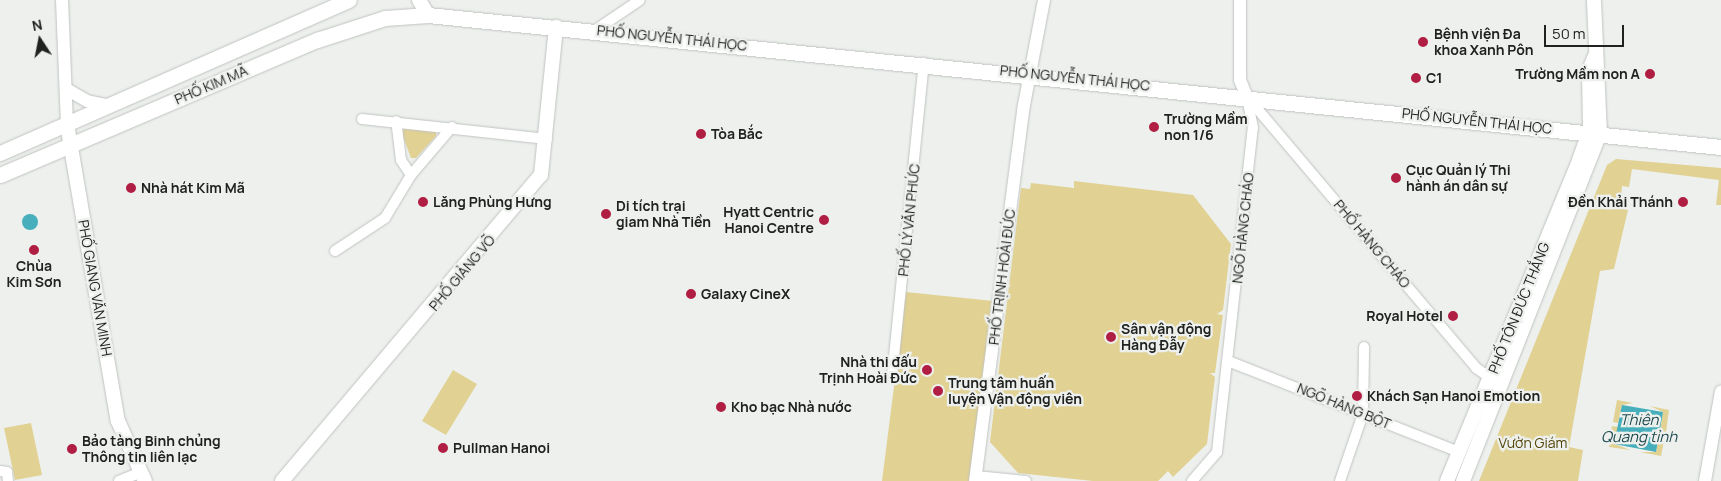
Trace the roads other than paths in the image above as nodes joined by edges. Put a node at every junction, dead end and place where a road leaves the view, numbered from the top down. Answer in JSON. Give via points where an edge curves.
{"nodes":[{"id":1,"x":62,"y":0,"type":"edge"},
{"id":2,"x":349,"y":0,"type":"edge"},
{"id":3,"x":354,"y":0,"type":"edge"},
{"id":4,"x":419,"y":0,"type":"edge"},
{"id":5,"x":640,"y":0,"type":"edge"},
{"id":6,"x":1044,"y":0,"type":"edge"},
{"id":7,"x":1240,"y":0,"type":"edge"},
{"id":8,"x":1594,"y":0,"type":"edge"},
{"id":9,"x":428,"y":15,"type":"junction"},
{"id":10,"x":362,"y":24,"type":"junction"},
{"id":11,"x":556,"y":27,"type":"junction"},
{"id":12,"x":594,"y":31,"type":"junction"},
{"id":13,"x":924,"y":63,"type":"junction"},
{"id":14,"x":1029,"y":74,"type":"junction"},
{"id":15,"x":68,"y":90,"type":"junction"},
{"id":16,"x":1247,"y":97,"type":"junction"},
{"id":17,"x":112,"y":106,"type":"junction"},
{"id":18,"x":362,"y":119,"type":"dead end"},
{"id":19,"x":396,"y":121,"type":"junction"},
{"id":20,"x":67,"y":124,"type":"junction"},
{"id":21,"x":452,"y":127,"type":"junction"},
{"id":22,"x":1594,"y":134,"type":"junction"},
{"id":23,"x":547,"y":139,"type":"junction"},
{"id":24,"x":69,"y":145,"type":"junction"},
{"id":25,"x":1721,"y":147,"type":"edge"},
{"id":26,"x":0,"y":153,"type":"edge"},
{"id":27,"x":411,"y":174,"type":"junction"},
{"id":28,"x":0,"y":175,"type":"edge"},
{"id":29,"x":335,"y":251,"type":"dead end"},
{"id":30,"x":1364,"y":347,"type":"dead end"},
{"id":31,"x":1228,"y":360,"type":"junction"},
{"id":32,"x":892,"y":376,"type":"dead end"},
{"id":33,"x":1496,"y":381,"type":"junction"},
{"id":34,"x":1721,"y":391,"type":"edge"},
{"id":35,"x":1363,"y":414,"type":"junction"},
{"id":36,"x":1719,"y":417,"type":"edge"},
{"id":37,"x":1459,"y":452,"type":"junction"},
{"id":38,"x":0,"y":471,"type":"edge"},
{"id":39,"x":142,"y":477,"type":"edge"},
{"id":40,"x":976,"y":479,"type":"edge"},
{"id":41,"x":8,"y":481,"type":"edge"},
{"id":42,"x":119,"y":481,"type":"edge"},
{"id":43,"x":282,"y":481,"type":"edge"},
{"id":44,"x":1026,"y":481,"type":"edge"},
{"id":45,"x":1192,"y":481,"type":"edge"},
{"id":46,"x":1340,"y":481,"type":"edge"},
{"id":47,"x":1447,"y":481,"type":"edge"},
{"id":48,"x":1463,"y":481,"type":"edge"},
{"id":49,"x":1705,"y":481,"type":"edge"}],
"edges":[{"from":1,"to":15,"type":"street","name":"PHỐ GIANG VĂN MINH"},
{"from":2,"to":17,"type":"main road","name":"PHỐ KIM MÃ"},
{"from":3,"to":10,"type":"main road"},
{"from":4,"to":9,"type":"main road"},
{"from":5,"to":12,"type":"street"},
{"from":6,"to":14,"type":"street","name":"PHỐ TRỊNH HOÀI ĐỨC"},
{"from":7,"to":16,"type":"street","via":[[1240,80]]},
{"from":8,"to":22,"type":"main road","via":[[1595,56],[1589,70]]},
{"from":9,"to":10,"type":"main road","name":"PHỐ KIM MÃ"},
{"from":9,"to":11,"type":"main road","name":"PHỐ NGUYỄN THÁI HỌC"},
{"from":10,"to":24,"type":"main road","name":"PHỐ KIM MÃ"},
{"from":11,"to":12,"type":"main road","name":"PHỐ NGUYỄN THÁI HỌC"},
{"from":11,"to":23,"type":"main road","name":"PHỐ GIẢNG VÕ"},
{"from":12,"to":13,"type":"main road","name":"PHỐ NGUYỄN THÁI HỌC"},
{"from":13,"to":14,"type":"main road","name":"PHỐ NGUYỄN THÁI HỌC"},
{"from":13,"to":32,"type":"street","name":"PHỐ LÝ VĂN PHỨC"},
{"from":14,"to":16,"type":"main road","name":"PHỐ NGUYỄN THÁI HỌC"},
{"from":14,"to":40,"type":"street","name":"PHỐ TRỊNH HOÀI ĐỨC"},
{"from":15,"to":17,"type":"street","via":[[86,101]]},
{"from":15,"to":20,"type":"street","name":"PHỐ GIANG VĂN MINH"},
{"from":16,"to":22,"type":"main road","name":"PHỐ NGUYỄN THÁI HỌC"},
{"from":16,"to":31,"type":"street","name":"NGÕ HÀNG CHÁO","via":[[1253,128]]},
{"from":16,"to":33,"type":"street","name":"PHỐ HÀNG CHÁO","via":[[1476,368]]},
{"from":17,"to":20,"type":"main road","name":"PHỐ KIM MÃ"},
{"from":18,"to":19,"type":"street"},
{"from":19,"to":21,"type":"street"},
{"from":19,"to":27,"type":"street","via":[[401,160]]},
{"from":20,"to":24,"type":"main road","name":"PHỐ GIANG VĂN MINH"},
{"from":20,"to":26,"type":"main road","name":"PHỐ KIM MÃ"},
{"from":21,"to":23,"type":"street"},
{"from":21,"to":27,"type":"street"},
{"from":22,"to":25,"type":"main road","name":"PHỐ NGUYỄN THÁI HỌC"},
{"from":22,"to":33,"type":"main road","name":"PHỐ TÔN ĐỨC THẮNG"},
{"from":23,"to":43,"type":"main road","name":"PHỐ GIẢNG VÕ","via":[[543,171],[534,184]]},
{"from":24,"to":28,"type":"main road","name":"PHỐ KIM MÃ"},
{"from":24,"to":39,"type":"main road","name":"PHỐ GIANG VĂN MINH","via":[[118,421]]},
{"from":27,"to":29,"type":"street","via":[[385,218]]},
{"from":30,"to":35,"type":"street"},
{"from":31,"to":35,"type":"street","name":"NGÕ HÀNG BỘT"},
{"from":31,"to":45,"type":"street","name":"NGÕ HÀNG CHÁO","via":[[1217,452]]},
{"from":33,"to":37,"type":"main road","name":"PHỐ TÔN ĐỨC THẮNG"},
{"from":33,"to":48,"type":"main road","name":"PHỐ TÔN ĐỨC THẮNG"},
{"from":34,"to":36,"type":"street"},
{"from":35,"to":37,"type":"street","name":"NGÕ HÀNG BỘT"},
{"from":35,"to":46,"type":"street"},
{"from":36,"to":49,"type":"street"},
{"from":37,"to":47,"type":"main road","name":"PHỐ TÔN ĐỨC THẮNG"},
{"from":38,"to":41,"type":"street","via":[[8,472]]},
{"from":39,"to":42,"type":"street"},
{"from":40,"to":44,"type":"street"}]}
